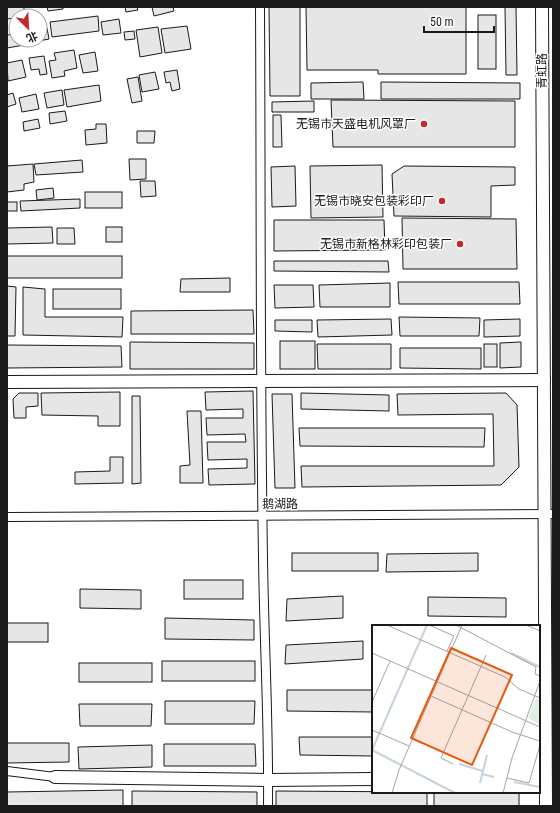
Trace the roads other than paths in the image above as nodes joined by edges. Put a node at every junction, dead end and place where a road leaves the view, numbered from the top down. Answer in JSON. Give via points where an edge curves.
{"nodes":[{"id":1,"x":260,"y":7,"type":"edge"},
{"id":2,"x":542,"y":7,"type":"edge"},
{"id":3,"x":544,"y":380,"type":"junction"},
{"id":4,"x":7,"y":382,"type":"edge"},
{"id":5,"x":261,"y":382,"type":"junction"},
{"id":6,"x":549,"y":514,"type":"edge"},
{"id":7,"x":263,"y":516,"type":"junction"},
{"id":8,"x":7,"y":517,"type":"edge"},
{"id":9,"x":7,"y":771,"type":"edge"},
{"id":10,"x":546,"y":776,"type":"edge"},
{"id":11,"x":55,"y":777,"type":"joint"},
{"id":12,"x":372,"y":779,"type":"edge"},
{"id":13,"x":268,"y":780,"type":"junction"},
{"id":14,"x":268,"y":806,"type":"edge"},
{"id":15,"x":546,"y":806,"type":"edge"}],
"edges":[{"from":1,"to":5,"type":"street"},
{"from":2,"to":3,"type":"street","name":"青虹路"},
{"from":3,"to":5,"type":"street"},
{"from":3,"to":6,"type":"street","name":"青虹路"},
{"from":4,"to":5,"type":"street"},
{"from":5,"to":7,"type":"street"},
{"from":6,"to":7,"type":"street","name":"鹅湖路"},
{"from":6,"to":10,"type":"street","name":"青虹路"},
{"from":7,"to":8,"type":"street","name":"鹅湖路"},
{"from":7,"to":13,"type":"street"},
{"from":9,"to":11,"type":"street"},
{"from":10,"to":15,"type":"street","name":"青虹路"},
{"from":11,"to":13,"type":"street"},
{"from":12,"to":13,"type":"street"},
{"from":13,"to":14,"type":"street"}]}
